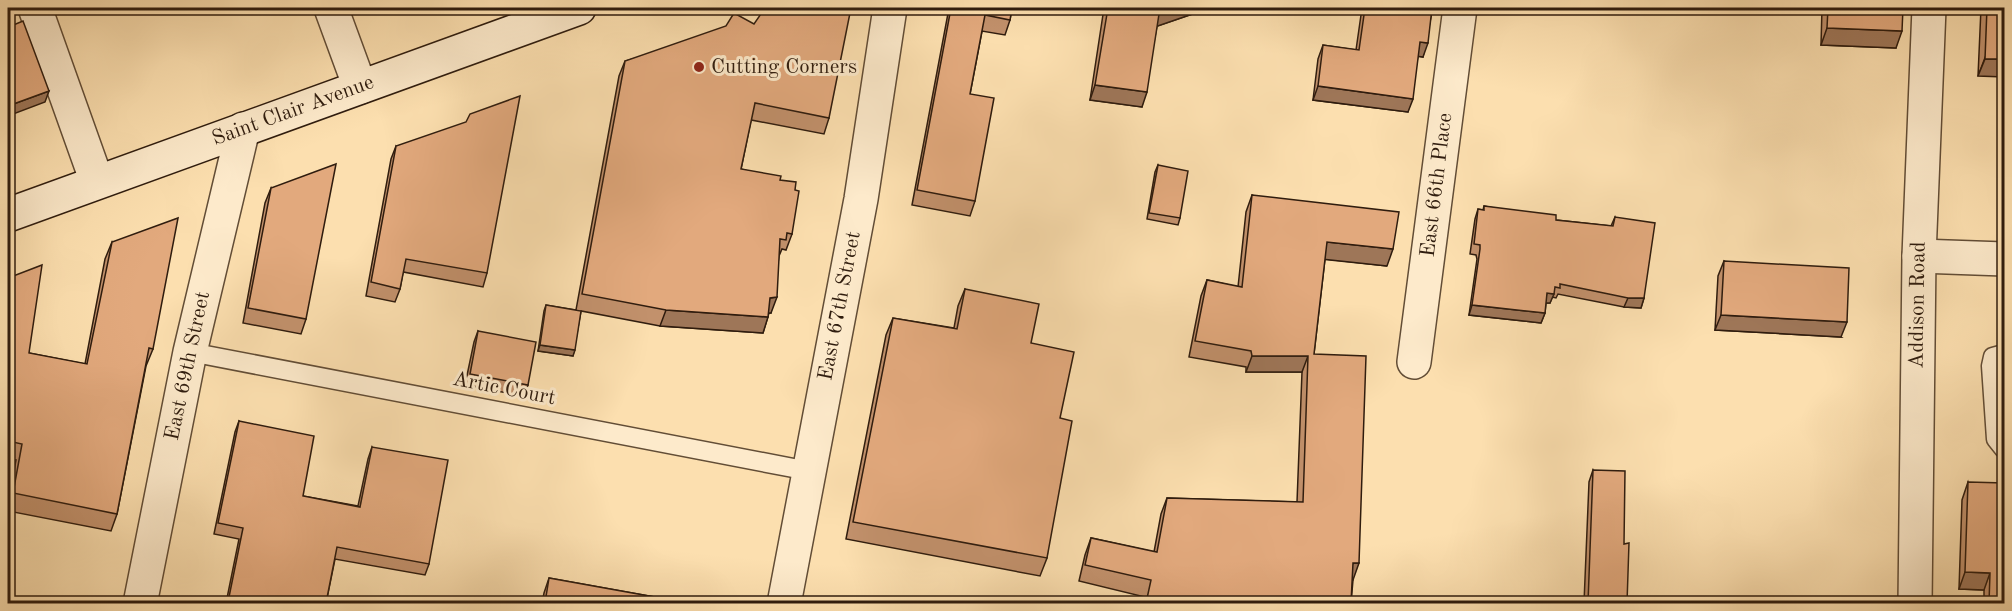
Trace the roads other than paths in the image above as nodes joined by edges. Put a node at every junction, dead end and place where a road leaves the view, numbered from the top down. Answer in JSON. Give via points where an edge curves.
{"nodes":[{"id":1,"x":35,"y":8,"type":"edge"},
{"id":2,"x":331,"y":8,"type":"edge"},
{"id":3,"x":579,"y":8,"type":"edge"},
{"id":4,"x":890,"y":8,"type":"edge"},
{"id":5,"x":1460,"y":8,"type":"edge"},
{"id":6,"x":1929,"y":8,"type":"edge"},
{"id":7,"x":360,"y":87,"type":"junction"},
{"id":8,"x":243,"y":129,"type":"junction"},
{"id":9,"x":98,"y":183,"type":"junction"},
{"id":10,"x":8,"y":215,"type":"edge"},
{"id":11,"x":1918,"y":256,"type":"junction"},
{"id":12,"x":2004,"y":259,"type":"edge"},
{"id":13,"x":190,"y":351,"type":"junction"},
{"id":14,"x":2004,"y":354,"type":"edge"},
{"id":15,"x":1414,"y":362,"type":"dead end"},
{"id":16,"x":2004,"y":449,"type":"edge"},
{"id":17,"x":809,"y":471,"type":"junction"},
{"id":18,"x":140,"y":603,"type":"edge"},
{"id":19,"x":784,"y":603,"type":"edge"},
{"id":20,"x":1915,"y":603,"type":"edge"}],
"edges":[{"from":1,"to":9,"type":"street"},
{"from":2,"to":7,"type":"street"},
{"from":3,"to":7,"type":"street","name":"Saint Clair Avenue"},
{"from":4,"to":17,"type":"street","name":"East 67th Street","via":[[861,199]]},
{"from":5,"to":15,"type":"street","name":"East 66th Place"},
{"from":6,"to":11,"type":"street","name":"Addison Road"},
{"from":7,"to":8,"type":"street","name":"Saint Clair Avenue"},
{"from":8,"to":9,"type":"street","name":"Saint Clair Avenue"},
{"from":8,"to":13,"type":"street","name":"East 69th Street"},
{"from":9,"to":10,"type":"street","name":"Saint Clair Avenue"},
{"from":11,"to":12,"type":"street"},
{"from":11,"to":20,"type":"street","name":"Addison Road"},
{"from":13,"to":17,"type":"lane","name":"Artic Court"},
{"from":13,"to":18,"type":"street","name":"East 69th Street"},
{"from":14,"to":16,"type":"lane","via":[[1994,357],[1991,366],[1996,439]]},
{"from":17,"to":19,"type":"street","name":"East 67th Street"}]}
